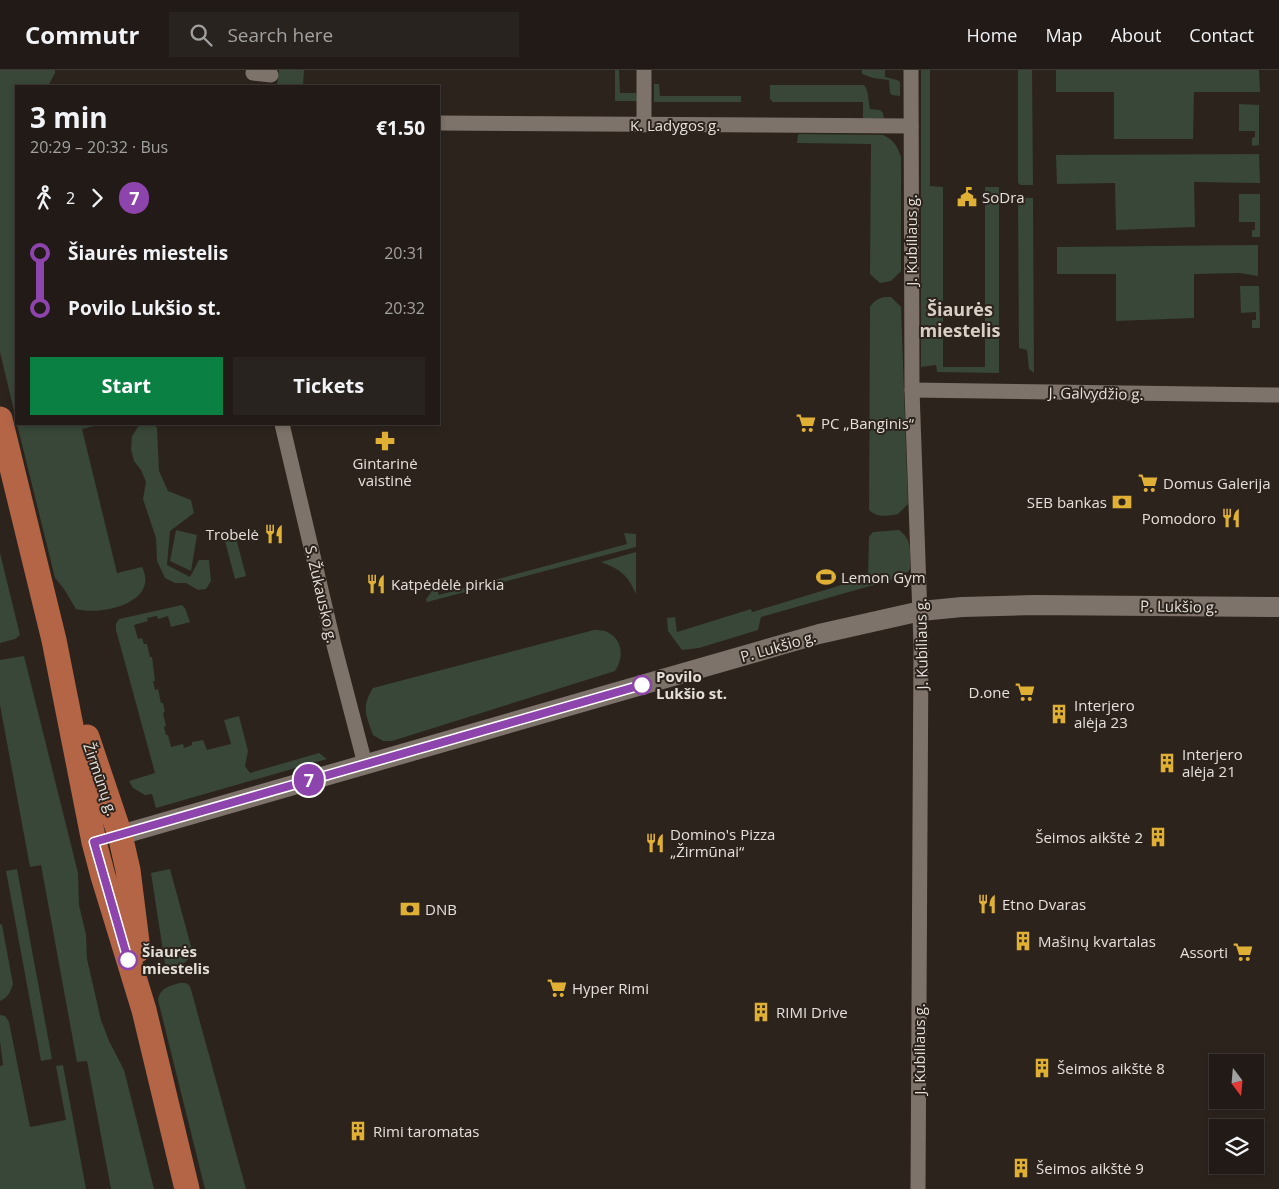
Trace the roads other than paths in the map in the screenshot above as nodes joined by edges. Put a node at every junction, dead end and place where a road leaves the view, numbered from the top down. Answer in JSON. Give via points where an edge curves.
{"nodes":[{"id":1,"x":644,"y":70,"type":"edge"},
{"id":2,"x":911,"y":70,"type":"edge"},
{"id":3,"x":249,"y":73,"type":"dead end"},
{"id":4,"x":271,"y":77,"type":"edge"},
{"id":5,"x":440,"y":124,"type":"edge"},
{"id":6,"x":644,"y":125,"type":"junction"},
{"id":7,"x":911,"y":126,"type":"junction"},
{"id":8,"x":912,"y":390,"type":"junction"},
{"id":9,"x":1279,"y":395,"type":"edge"},
{"id":10,"x":0,"y":419,"type":"edge"},
{"id":11,"x":282,"y":425,"type":"edge"},
{"id":12,"x":1279,"y":607,"type":"edge"},
{"id":13,"x":921,"y":610,"type":"junction"},
{"id":14,"x":54,"y":640,"type":"junction"},
{"id":15,"x":365,"y":764,"type":"junction"},
{"id":16,"x":120,"y":835,"type":"junction"},
{"id":17,"x":94,"y":842,"type":"junction"},
{"id":18,"x":144,"y":1010,"type":"junction"},
{"id":19,"x":187,"y":1189,"type":"edge"},
{"id":20,"x":918,"y":1189,"type":"edge"}],
"edges":[{"from":1,"to":6,"type":"street"},
{"from":2,"to":7,"type":"street","name":"J. Kubiliaus g."},
{"from":3,"to":4,"type":"street"},
{"from":5,"to":6,"type":"street","name":"K. Ladygos g."},
{"from":6,"to":7,"type":"street","name":"K. Ladygos g."},
{"from":7,"to":8,"type":"street","name":"J. Kubiliaus g."},
{"from":8,"to":9,"type":"street","name":"J. Galvydžio g."},
{"from":8,"to":13,"type":"street","name":"J. Kubiliaus g."},
{"from":10,"to":14,"type":"main road","name":"Žirmūnų g."},
{"from":11,"to":15,"type":"street","name":"S. Žukausko g."},
{"from":12,"to":13,"type":"street","name":"P. Lukšio g.","via":[[1034,605]]},
{"from":13,"to":15,"type":"street","name":"P. Lukšio g.","via":[[819,634]]},
{"from":13,"to":20,"type":"street","name":"J. Kubiliaus g."},
{"from":14,"to":16,"type":"main road","name":"Žirmūnų g."},
{"from":14,"to":17,"type":"main road","name":"Žirmūnų g."},
{"from":15,"to":16,"type":"street","name":"P. Lukšio g."},
{"from":16,"to":17,"type":"main road"},
{"from":16,"to":18,"type":"main road","name":"Žirmūnų g.","via":[[129,879]]},
{"from":17,"to":18,"type":"main road","name":"Žirmūnų g."},
{"from":18,"to":19,"type":"main road","name":"Žirmūnų g."}]}
